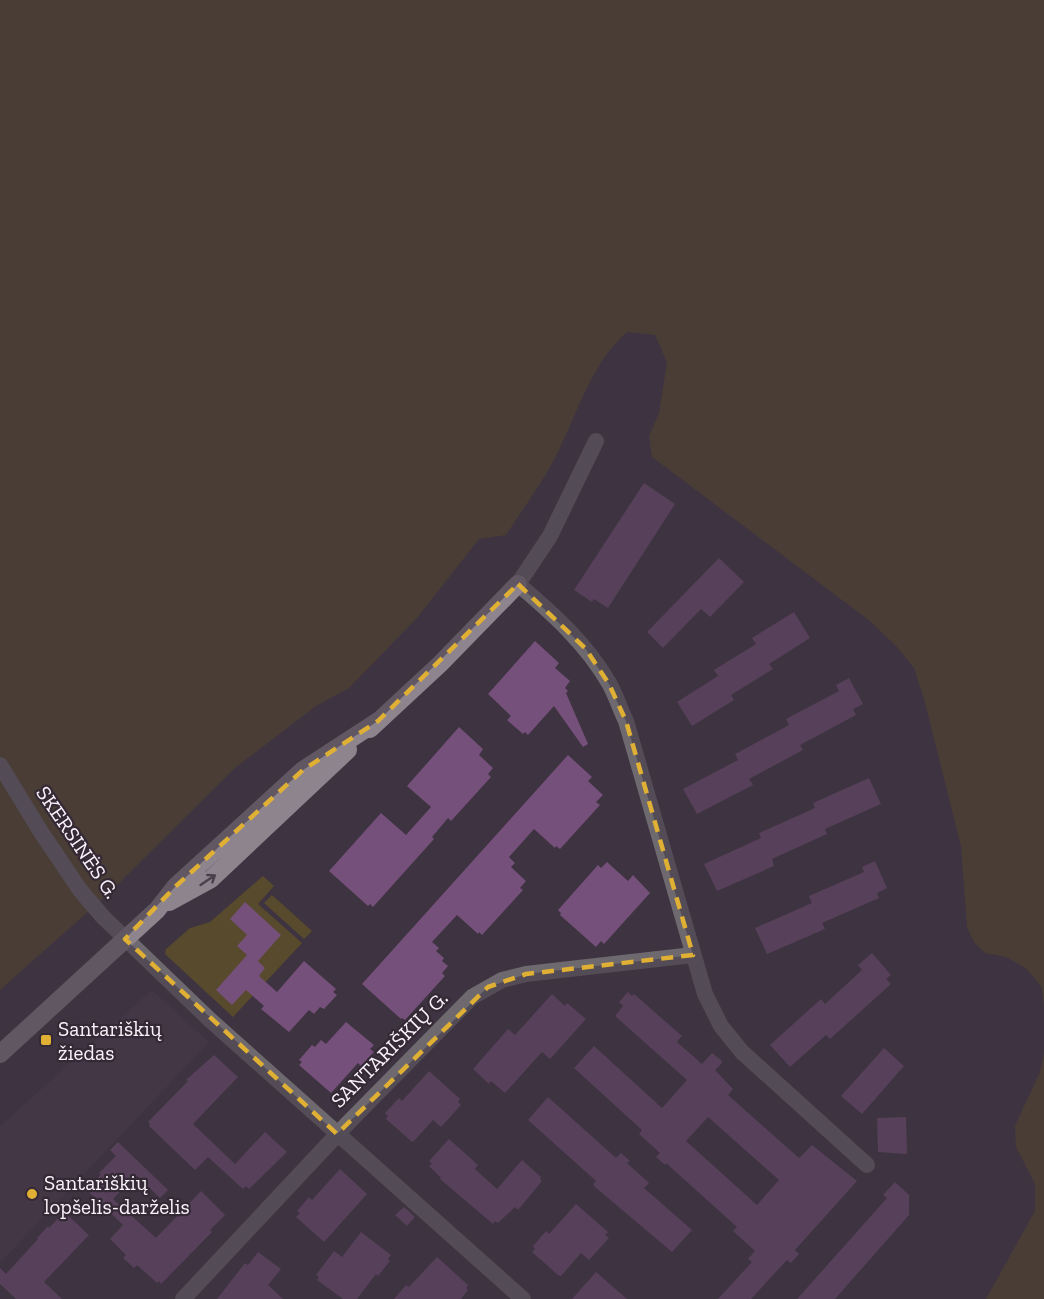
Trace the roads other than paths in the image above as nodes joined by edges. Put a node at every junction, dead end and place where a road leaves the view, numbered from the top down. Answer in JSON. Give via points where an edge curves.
{"nodes":[{"id":1,"x":596,"y":441,"type":"dead end"},
{"id":2,"x":518,"y":584,"type":"junction"},
{"id":3,"x":0,"y":765,"type":"edge"},
{"id":4,"x":125,"y":939,"type":"junction"},
{"id":5,"x":693,"y":955,"type":"junction"},
{"id":6,"x":0,"y":1054,"type":"edge"},
{"id":7,"x":337,"y":1134,"type":"junction"},
{"id":8,"x":867,"y":1165,"type":"dead end"},
{"id":9,"x":183,"y":1299,"type":"edge"},
{"id":10,"x":523,"y":1299,"type":"edge"}],
"edges":[{"from":1,"to":2,"type":"street","via":[[550,536]]},
{"from":2,"to":4,"type":"main road","via":[[378,721],[303,770],[175,887]]},
{"from":2,"to":5,"type":"street","via":[[585,648],[609,684],[629,732]]},
{"from":3,"to":4,"type":"street","name":"SKERSINĖS G.","via":[[80,890]]},
{"from":4,"to":6,"type":"main road"},
{"from":4,"to":7,"type":"street","name":"SKERSINĖS G."},
{"from":5,"to":7,"type":"street","name":"SANTARIŠKIŲ G.","via":[[526,974],[488,987],[472,997]]},
{"from":5,"to":8,"type":"street","via":[[713,1013],[729,1037]]},
{"from":7,"to":9,"type":"street","name":"SANTARIŠKIŲ G."},
{"from":7,"to":10,"type":"street","name":"SKERSINĖS G."}]}
